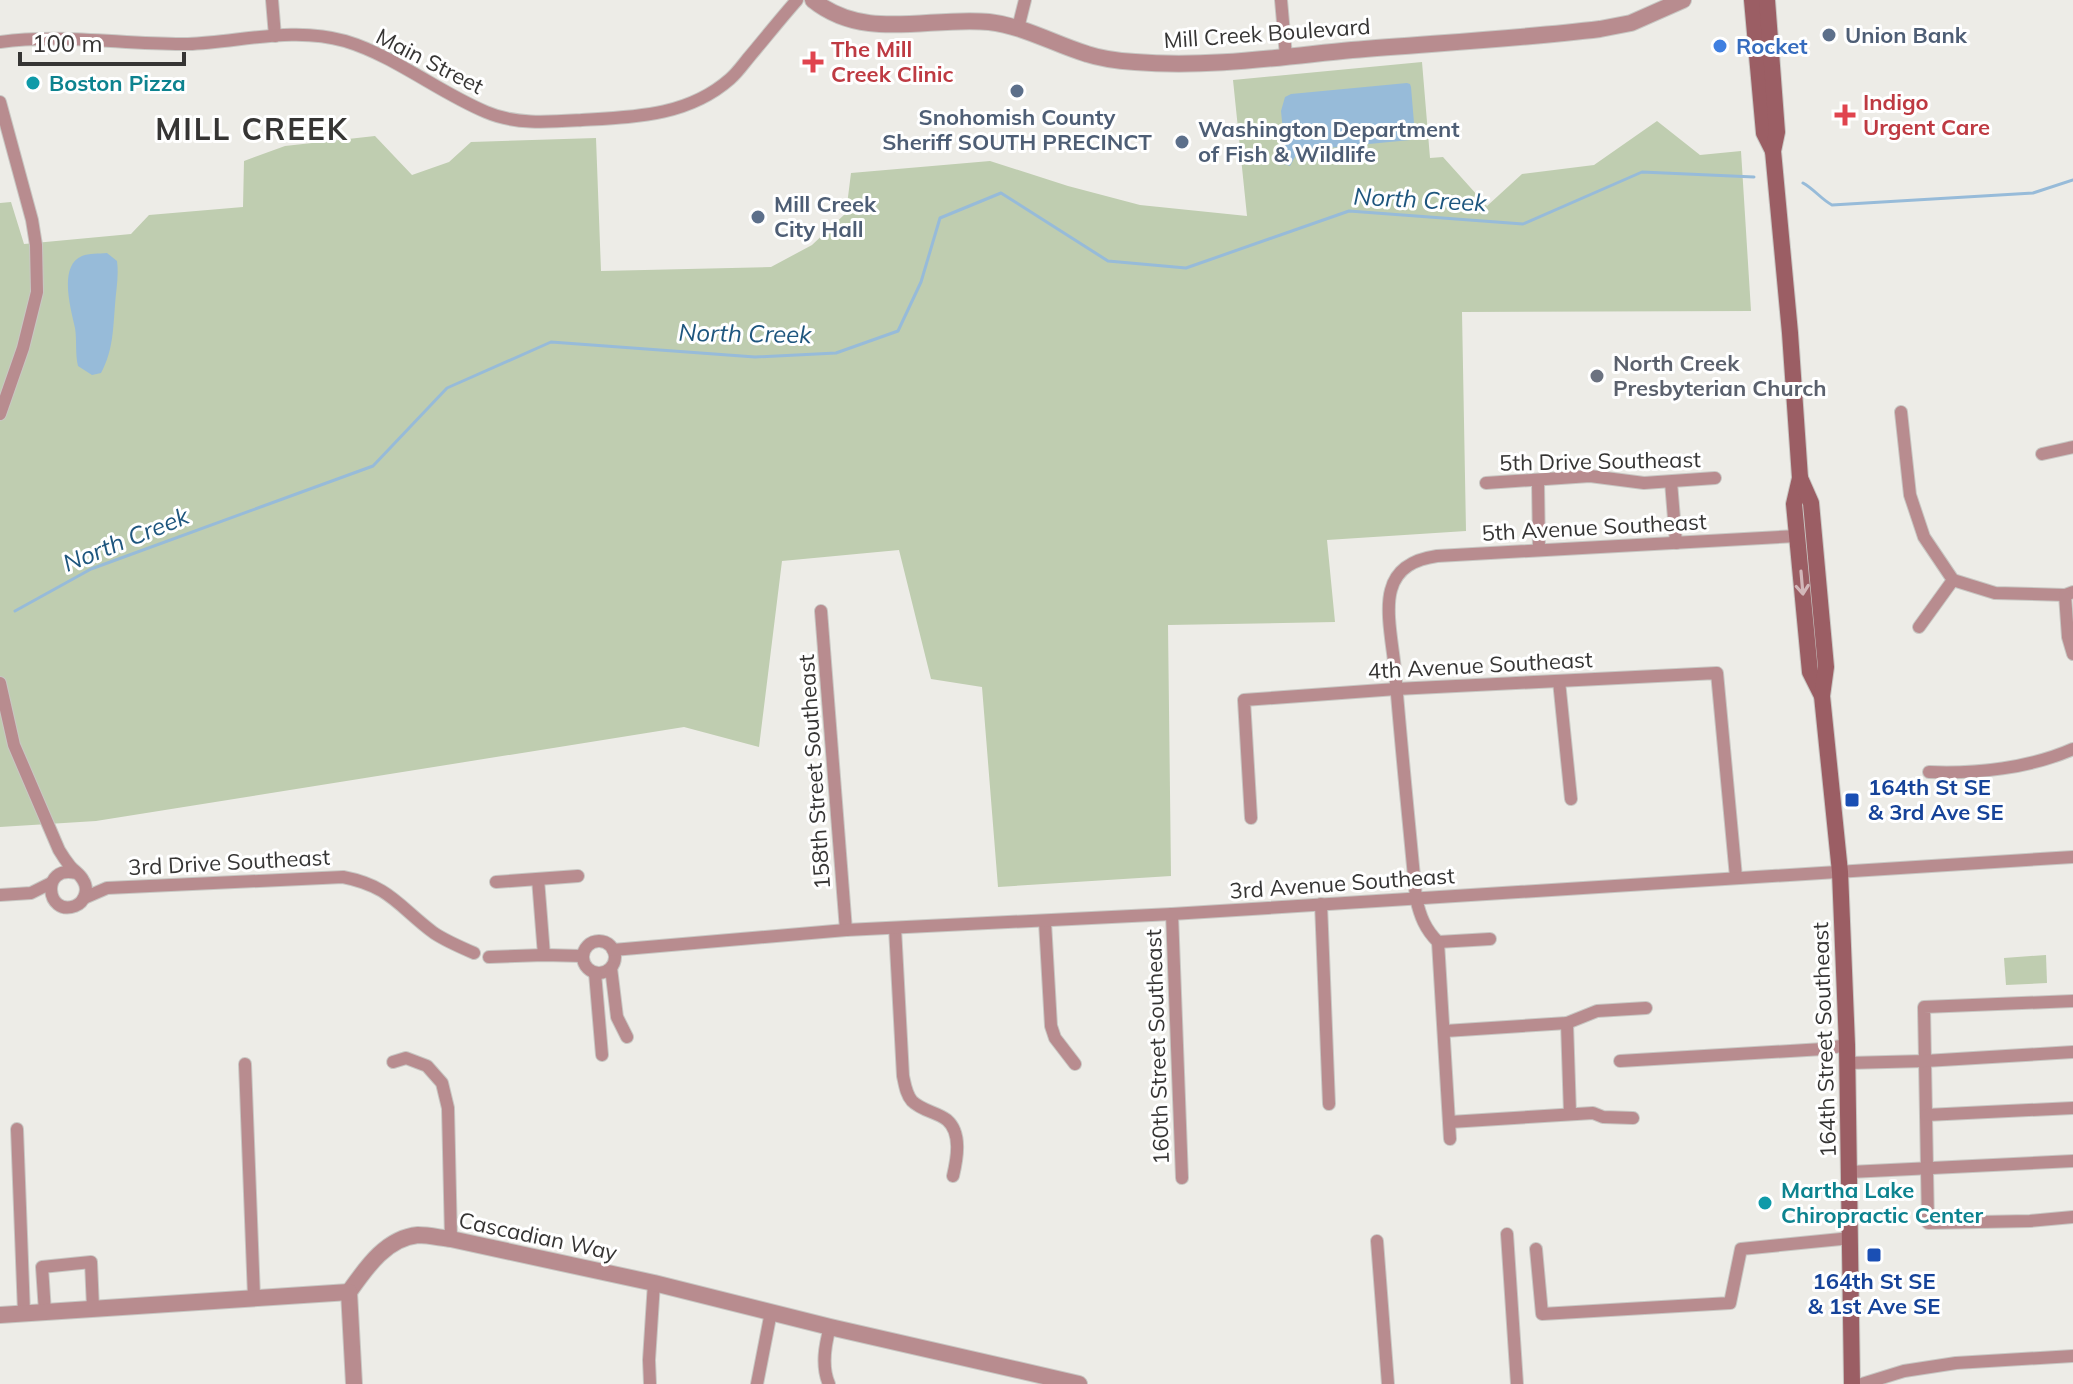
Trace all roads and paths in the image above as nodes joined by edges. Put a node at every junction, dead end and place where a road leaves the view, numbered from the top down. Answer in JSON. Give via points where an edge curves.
{"nodes":[{"id":1,"x":272,"y":0,"type":"edge"},
{"id":2,"x":797,"y":0,"type":"edge"},
{"id":3,"x":813,"y":0,"type":"edge"},
{"id":4,"x":1025,"y":0,"type":"edge"},
{"id":5,"x":1281,"y":0,"type":"edge"},
{"id":6,"x":1683,"y":0,"type":"edge"},
{"id":7,"x":1752,"y":0,"type":"edge"},
{"id":8,"x":1767,"y":0,"type":"edge"},
{"id":9,"x":1018,"y":28,"type":"junction"},
{"id":10,"x":275,"y":36,"type":"junction"},
{"id":11,"x":0,"y":42,"type":"edge"},
{"id":12,"x":1286,"y":56,"type":"junction"},
{"id":13,"x":0,"y":102,"type":"edge"},
{"id":14,"x":1773,"y":151,"type":"junction"},
{"id":15,"x":1901,"y":412,"type":"dead end"},
{"id":16,"x":0,"y":414,"type":"edge"},
{"id":17,"x":2073,"y":447,"type":"edge"},
{"id":18,"x":2042,"y":454,"type":"dead end"},
{"id":19,"x":1715,"y":478,"type":"dead end"},
{"id":20,"x":1800,"y":478,"type":"junction"},
{"id":21,"x":1538,"y":481,"type":"junction"},
{"id":22,"x":1671,"y":482,"type":"junction"},
{"id":23,"x":1486,"y":483,"type":"dead end"},
{"id":24,"x":1797,"y":536,"type":"junction"},
{"id":25,"x":1676,"y":543,"type":"junction"},
{"id":26,"x":1539,"y":550,"type":"junction"},
{"id":27,"x":1953,"y":580,"type":"junction"},
{"id":28,"x":2069,"y":593,"type":"edge"},
{"id":29,"x":821,"y":611,"type":"dead end"},
{"id":30,"x":1919,"y":627,"type":"dead end"},
{"id":31,"x":2073,"y":654,"type":"edge"},
{"id":32,"x":1559,"y":681,"type":"junction"},
{"id":33,"x":0,"y":683,"type":"edge"},
{"id":34,"x":1396,"y":689,"type":"junction"},
{"id":35,"x":1822,"y":696,"type":"junction"},
{"id":36,"x":2073,"y":749,"type":"edge"},
{"id":37,"x":1929,"y":772,"type":"dead end"},
{"id":38,"x":1571,"y":799,"type":"dead end"},
{"id":39,"x":1251,"y":818,"type":"dead end"},
{"id":40,"x":59,"y":850,"type":"junction"},
{"id":41,"x":2073,"y":857,"type":"edge"},
{"id":42,"x":1840,"y":872,"type":"junction"},
{"id":43,"x":78,"y":875,"type":"junction"},
{"id":44,"x":578,"y":876,"type":"dead end"},
{"id":45,"x":1736,"y":877,"type":"junction"},
{"id":46,"x":538,"y":879,"type":"junction"},
{"id":47,"x":53,"y":880,"type":"junction"},
{"id":48,"x":496,"y":882,"type":"dead end"},
{"id":49,"x":107,"y":888,"type":"junction"},
{"id":50,"x":31,"y":893,"type":"junction"},
{"id":51,"x":0,"y":895,"type":"edge"},
{"id":52,"x":84,"y":898,"type":"junction"},
{"id":53,"x":1416,"y":898,"type":"junction"},
{"id":54,"x":58,"y":904,"type":"junction"},
{"id":55,"x":1321,"y":904,"type":"junction"},
{"id":56,"x":1172,"y":914,"type":"junction"},
{"id":57,"x":1045,"y":922,"type":"junction"},
{"id":58,"x":895,"y":928,"type":"junction"},
{"id":59,"x":846,"y":930,"type":"junction"},
{"id":60,"x":1490,"y":939,"type":"dead end"},
{"id":61,"x":1438,"y":942,"type":"junction"},
{"id":62,"x":613,"y":950,"type":"junction"},
{"id":63,"x":474,"y":953,"type":"dead end"},
{"id":64,"x":544,"y":955,"type":"junction"},
{"id":65,"x":583,"y":956,"type":"junction"},
{"id":66,"x":489,"y":957,"type":"dead end"},
{"id":67,"x":611,"y":968,"type":"junction"},
{"id":68,"x":595,"y":973,"type":"junction"},
{"id":69,"x":2073,"y":1001,"type":"edge"},
{"id":70,"x":1646,"y":1008,"type":"dead end"},
{"id":71,"x":1567,"y":1023,"type":"junction"},
{"id":72,"x":1445,"y":1031,"type":"junction"},
{"id":73,"x":627,"y":1037,"type":"dead end"},
{"id":74,"x":1847,"y":1045,"type":"junction"},
{"id":75,"x":2073,"y":1052,"type":"edge"},
{"id":76,"x":602,"y":1055,"type":"dead end"},
{"id":77,"x":1620,"y":1061,"type":"dead end"},
{"id":78,"x":1925,"y":1061,"type":"junction"},
{"id":79,"x":393,"y":1062,"type":"dead end"},
{"id":80,"x":1848,"y":1063,"type":"junction"},
{"id":81,"x":245,"y":1064,"type":"dead end"},
{"id":82,"x":1075,"y":1064,"type":"dead end"},
{"id":83,"x":1329,"y":1104,"type":"dead end"},
{"id":84,"x":2073,"y":1108,"type":"edge"},
{"id":85,"x":1570,"y":1114,"type":"junction"},
{"id":86,"x":1926,"y":1115,"type":"junction"},
{"id":87,"x":1633,"y":1118,"type":"dead end"},
{"id":88,"x":1450,"y":1122,"type":"junction"},
{"id":89,"x":17,"y":1129,"type":"dead end"},
{"id":90,"x":1450,"y":1139,"type":"dead end"},
{"id":91,"x":2073,"y":1161,"type":"edge"},
{"id":92,"x":1927,"y":1169,"type":"junction"},
{"id":93,"x":1850,"y":1172,"type":"junction"},
{"id":94,"x":953,"y":1176,"type":"dead end"},
{"id":95,"x":1182,"y":1178,"type":"dead end"},
{"id":96,"x":2073,"y":1217,"type":"edge"},
{"id":97,"x":1507,"y":1234,"type":"dead end"},
{"id":98,"x":1851,"y":1238,"type":"junction"},
{"id":99,"x":451,"y":1239,"type":"junction"},
{"id":100,"x":1377,"y":1241,"type":"dead end"},
{"id":101,"x":1536,"y":1249,"type":"dead end"},
{"id":102,"x":654,"y":1283,"type":"junction"},
{"id":103,"x":349,"y":1292,"type":"junction"},
{"id":104,"x":254,"y":1297,"type":"junction"},
{"id":105,"x":93,"y":1308,"type":"junction"},
{"id":106,"x":45,"y":1312,"type":"junction"},
{"id":107,"x":771,"y":1312,"type":"junction"},
{"id":108,"x":24,"y":1313,"type":"junction"},
{"id":109,"x":0,"y":1315,"type":"edge"},
{"id":110,"x":830,"y":1327,"type":"junction"},
{"id":111,"x":2073,"y":1356,"type":"edge"},
{"id":112,"x":1026,"y":1378,"type":"edge"},
{"id":113,"x":354,"y":1384,"type":"edge"},
{"id":114,"x":650,"y":1384,"type":"edge"},
{"id":115,"x":757,"y":1384,"type":"edge"},
{"id":116,"x":829,"y":1384,"type":"edge"},
{"id":117,"x":1079,"y":1384,"type":"edge"},
{"id":118,"x":1388,"y":1384,"type":"edge"},
{"id":119,"x":1517,"y":1384,"type":"edge"},
{"id":120,"x":1852,"y":1384,"type":"edge"},
{"id":121,"x":1862,"y":1384,"type":"edge"}],
"edges":[{"from":1,"to":10,"type":"street"},
{"from":2,"to":10,"type":"street","name":"Main Street","via":[[731,78],[692,104],[640,117],[536,122],[489,114],[346,42]]},
{"from":3,"to":9,"type":"street","name":"Mill Creek Boulevard","via":[[872,25],[957,21]]},
{"from":4,"to":9,"type":"street"},
{"from":5,"to":12,"type":"street"},
{"from":6,"to":12,"type":"street","name":"Mill Creek Boulevard","via":[[1631,23],[1600,29]]},
{"from":7,"to":14,"type":"main road","name":"164th Street Southeast","via":[[1764,133]]},
{"from":8,"to":14,"type":"main road","name":"164th Street Southeast","via":[[1777,132]]},
{"from":9,"to":12,"type":"street","name":"Mill Creek Boulevard","via":[[1114,60],[1189,65]]},
{"from":10,"to":11,"type":"street","name":"Main Street","via":[[189,44],[71,38]]},
{"from":13,"to":16,"type":"street","via":[[32,220],[37,292]]},
{"from":14,"to":20,"type":"main road","name":"164th Street Southeast"},
{"from":15,"to":27,"type":"street","via":[[1910,495],[1924,537]]},
{"from":17,"to":18,"type":"street"},
{"from":19,"to":22,"type":"street","name":"5th Drive Southeast"},
{"from":20,"to":24,"type":"main road","name":"164th Street Southeast","via":[[1794,504]]},
{"from":20,"to":35,"type":"main road","name":"164th Street Southeast","via":[[1811,503],[1826,667]]},
{"from":21,"to":22,"type":"street","name":"5th Drive Southeast","via":[[1590,476]]},
{"from":21,"to":23,"type":"street","name":"5th Drive Southeast"},
{"from":21,"to":26,"type":"street"},
{"from":22,"to":25,"type":"street"},
{"from":24,"to":25,"type":"street","name":"5th Avenue Southeast"},
{"from":24,"to":35,"type":"main road","name":"164th Street Southeast","one_way":true,"via":[[1810,672]]},
{"from":25,"to":26,"type":"street","name":"5th Avenue Southeast"},
{"from":26,"to":34,"type":"street","name":"5th Avenue Southeast","via":[[1421,558],[1397,575],[1390,592]]},
{"from":27,"to":28,"type":"street","via":[[1995,593]]},
{"from":27,"to":30,"type":"street"},
{"from":28,"to":31,"type":"street"},
{"from":29,"to":59,"type":"street","name":"158th Street Southeast"},
{"from":32,"to":34,"type":"street","name":"4th Avenue Southeast"},
{"from":32,"to":38,"type":"street"},
{"from":32,"to":45,"type":"street","name":"4th Avenue Southeast","via":[[1717,673]]},
{"from":33,"to":40,"type":"street","via":[[14,745]]},
{"from":34,"to":39,"type":"street","name":"4th Avenue Southeast","via":[[1244,700]]},
{"from":34,"to":53,"type":"street"},
{"from":35,"to":42,"type":"main road","name":"164th Street Southeast"},
{"from":36,"to":37,"type":"street","via":[[2004,767]]},
{"from":40,"to":43,"type":"street"},
{"from":40,"to":47,"type":"street"},
{"from":41,"to":42,"type":"street","name":"3rd Avenue Southeast"},
{"from":42,"to":45,"type":"street","name":"3rd Avenue Southeast"},
{"from":42,"to":74,"type":"main road","name":"164th Street Southeast"},
{"from":43,"to":47,"type":"street","via":[[64,872]]},
{"from":43,"to":49,"type":"street","name":"3rd Drive Southeast"},
{"from":43,"to":52,"type":"street","via":[[86,887]]},
{"from":44,"to":46,"type":"street"},
{"from":45,"to":53,"type":"street","name":"3rd Avenue Southeast"},
{"from":46,"to":48,"type":"street"},
{"from":46,"to":64,"type":"street"},
{"from":47,"to":50,"type":"street"},
{"from":47,"to":54,"type":"street","via":[[51,895]]},
{"from":49,"to":52,"type":"street","name":"3rd Drive Southeast"},
{"from":49,"to":63,"type":"street","name":"3rd Drive Southeast","via":[[343,877],[385,891],[435,933]]},
{"from":50,"to":51,"type":"street"},
{"from":50,"to":54,"type":"street"},
{"from":52,"to":54,"type":"street","via":[[75,906]]},
{"from":53,"to":55,"type":"street","name":"3rd Avenue Southeast"},
{"from":53,"to":61,"type":"street","via":[[1420,916]]},
{"from":55,"to":56,"type":"street","name":"3rd Avenue Southeast"},
{"from":55,"to":83,"type":"street"},
{"from":56,"to":57,"type":"street","name":"3rd Avenue Southeast"},
{"from":56,"to":95,"type":"street","name":"160th Street Southeast"},
{"from":57,"to":58,"type":"street","name":"3rd Avenue Southeast"},
{"from":57,"to":82,"type":"street","via":[[1051,1026]]},
{"from":58,"to":59,"type":"street","name":"3rd Avenue Southeast"},
{"from":58,"to":94,"type":"street","via":[[903,1076],[910,1098],[953,1129]]},
{"from":59,"to":62,"type":"street","name":"3rd Avenue Southeast"},
{"from":60,"to":61,"type":"street"},
{"from":61,"to":72,"type":"street"},
{"from":62,"to":65,"type":"street","via":[[596,941]]},
{"from":62,"to":67,"type":"street"},
{"from":64,"to":65,"type":"street"},
{"from":64,"to":66,"type":"street"},
{"from":65,"to":68,"type":"street"},
{"from":67,"to":68,"type":"street"},
{"from":67,"to":73,"type":"street","via":[[617,1017]]},
{"from":68,"to":76,"type":"street"},
{"from":69,"to":78,"type":"street","via":[[1924,1007]]},
{"from":70,"to":71,"type":"street","via":[[1597,1011]]},
{"from":71,"to":72,"type":"street"},
{"from":71,"to":85,"type":"street"},
{"from":72,"to":88,"type":"street"},
{"from":74,"to":77,"type":"street"},
{"from":74,"to":80,"type":"main road","name":"164th Street Southeast"},
{"from":75,"to":78,"type":"street"},
{"from":78,"to":80,"type":"street"},
{"from":78,"to":86,"type":"street"},
{"from":79,"to":99,"type":"street","via":[[406,1058],[427,1066],[442,1083],[448,1108]]},
{"from":80,"to":93,"type":"main road","name":"164th Street Southeast"},
{"from":81,"to":104,"type":"street"},
{"from":84,"to":86,"type":"street"},
{"from":85,"to":87,"type":"street"},
{"from":85,"to":88,"type":"street"},
{"from":86,"to":92,"type":"street"},
{"from":88,"to":90,"type":"street"},
{"from":89,"to":108,"type":"street"},
{"from":91,"to":92,"type":"street"},
{"from":92,"to":93,"type":"street"},
{"from":92,"to":96,"type":"street","via":[[1928,1223]]},
{"from":93,"to":98,"type":"main road","name":"164th Street Southeast"},
{"from":97,"to":119,"type":"street"},
{"from":98,"to":101,"type":"street","via":[[1741,1249],[1730,1303],[1542,1314]]},
{"from":98,"to":120,"type":"main road","name":"164th Street Southeast"},
{"from":99,"to":102,"type":"street","name":"Cascadian Way"},
{"from":99,"to":103,"type":"street","name":"Cascadian Way","via":[[409,1237],[369,1264]]},
{"from":100,"to":118,"type":"street"},
{"from":102,"to":107,"type":"street","name":"Cascadian Way"},
{"from":102,"to":114,"type":"street"},
{"from":103,"to":104,"type":"street"},
{"from":103,"to":113,"type":"street"},
{"from":104,"to":105,"type":"street"},
{"from":105,"to":106,"type":"street"},
{"from":105,"to":106,"type":"street","via":[[91,1262],[42,1267]]},
{"from":106,"to":108,"type":"street"},
{"from":107,"to":110,"type":"street","name":"Cascadian Way"},
{"from":107,"to":115,"type":"street"},
{"from":108,"to":109,"type":"street"},
{"from":110,"to":112,"type":"street","name":"Cascadian Way"},
{"from":110,"to":116,"type":"street","via":[[825,1358]]},
{"from":111,"to":121,"type":"street","via":[[1956,1363]]},
{"from":112,"to":117,"type":"street","name":"Cascadian Way"}]}
